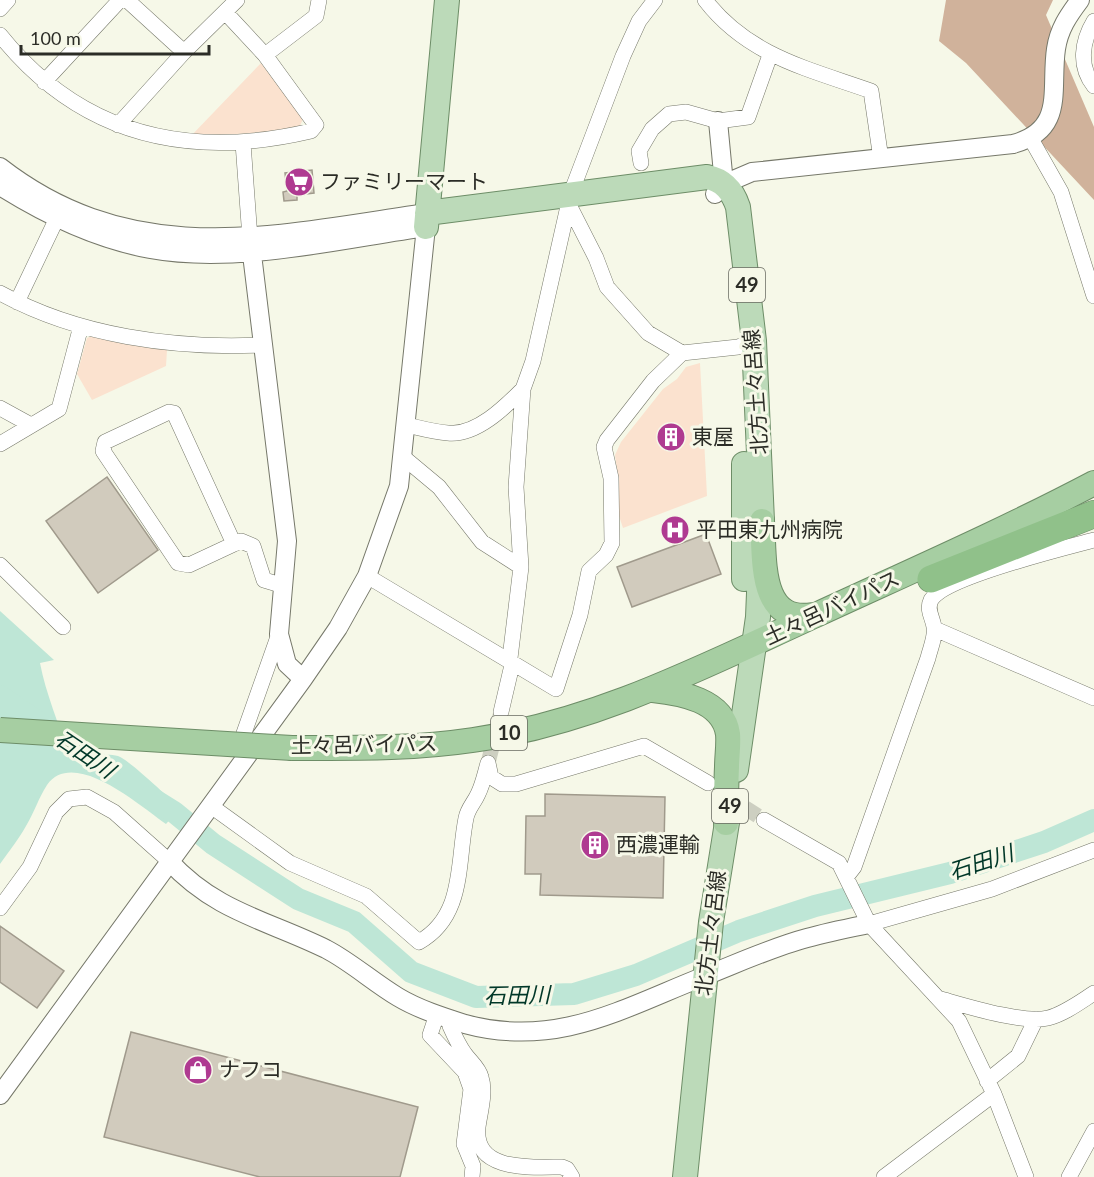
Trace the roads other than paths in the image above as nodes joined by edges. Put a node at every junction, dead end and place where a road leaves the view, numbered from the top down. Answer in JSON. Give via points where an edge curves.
{"nodes":[{"id":1,"x":8,"y":0,"type":"edge"},
{"id":2,"x":120,"y":0,"type":"edge"},
{"id":3,"x":127,"y":0,"type":"edge"},
{"id":4,"x":237,"y":0,"type":"edge"},
{"id":5,"x":319,"y":0,"type":"edge"},
{"id":6,"x":447,"y":0,"type":"edge"},
{"id":7,"x":655,"y":0,"type":"edge"},
{"id":8,"x":705,"y":0,"type":"edge"},
{"id":9,"x":1080,"y":0,"type":"edge"},
{"id":10,"x":0,"y":9,"type":"edge"},
{"id":11,"x":225,"y":12,"type":"junction"},
{"id":12,"x":1094,"y":21,"type":"edge"},
{"id":13,"x":0,"y":35,"type":"edge"},
{"id":14,"x":184,"y":52,"type":"junction"},
{"id":15,"x":265,"y":55,"type":"junction"},
{"id":16,"x":770,"y":55,"type":"junction"},
{"id":17,"x":44,"y":82,"type":"junction"},
{"id":18,"x":1094,"y":87,"type":"edge"},
{"id":19,"x":718,"y":121,"type":"junction"},
{"id":20,"x":117,"y":125,"type":"junction"},
{"id":21,"x":1031,"y":139,"type":"junction"},
{"id":22,"x":243,"y":143,"type":"junction"},
{"id":23,"x":881,"y":159,"type":"junction"},
{"id":24,"x":641,"y":163,"type":"dead end"},
{"id":25,"x":0,"y":167,"type":"edge"},
{"id":26,"x":0,"y":186,"type":"edge"},
{"id":27,"x":719,"y":189,"type":"junction"},
{"id":28,"x":570,"y":200,"type":"junction"},
{"id":29,"x":57,"y":218,"type":"junction"},
{"id":30,"x":427,"y":220,"type":"junction"},
{"id":31,"x":251,"y":245,"type":"junction"},
{"id":32,"x":0,"y":293,"type":"edge"},
{"id":33,"x":1094,"y":296,"type":"edge"},
{"id":34,"x":17,"y":302,"type":"junction"},
{"id":35,"x":81,"y":326,"type":"junction"},
{"id":36,"x":746,"y":344,"type":"junction"},
{"id":37,"x":262,"y":345,"type":"junction"},
{"id":38,"x":682,"y":353,"type":"junction"},
{"id":39,"x":523,"y":389,"type":"junction"},
{"id":40,"x":0,"y":408,"type":"edge"},
{"id":41,"x":31,"y":425,"type":"junction"},
{"id":42,"x":407,"y":425,"type":"junction"},
{"id":43,"x":0,"y":444,"type":"edge"},
{"id":44,"x":402,"y":457,"type":"junction"},
{"id":45,"x":1094,"y":483,"type":"edge"},
{"id":46,"x":1094,"y":499,"type":"edge"},
{"id":47,"x":1094,"y":514,"type":"edge"},
{"id":48,"x":762,"y":521,"type":"junction"},
{"id":49,"x":1094,"y":540,"type":"edge"},
{"id":50,"x":234,"y":544,"type":"junction"},
{"id":51,"x":950,"y":554,"type":"junction"},
{"id":52,"x":0,"y":565,"type":"edge"},
{"id":53,"x":521,"y":567,"type":"junction"},
{"id":54,"x":367,"y":576,"type":"junction"},
{"id":55,"x":931,"y":579,"type":"joint"},
{"id":56,"x":284,"y":586,"type":"junction"},
{"id":57,"x":817,"y":614,"type":"junction"},
{"id":58,"x":63,"y":627,"type":"dead end"},
{"id":59,"x":935,"y":629,"type":"junction"},
{"id":60,"x":279,"y":634,"type":"junction"},
{"id":61,"x":749,"y":651,"type":"junction"},
{"id":62,"x":512,"y":665,"type":"junction"},
{"id":63,"x":303,"y":679,"type":"junction"},
{"id":64,"x":652,"y":690,"type":"junction"},
{"id":65,"x":1094,"y":698,"type":"edge"},
{"id":66,"x":501,"y":712,"type":"tunnel mouth"},
{"id":67,"x":0,"y":730,"type":"edge"},
{"id":68,"x":708,"y":783,"type":"dead end"},
{"id":69,"x":224,"y":786,"type":"junction"},
{"id":70,"x":208,"y":809,"type":"junction"},
{"id":71,"x":764,"y":820,"type":"tunnel mouth"},
{"id":72,"x":726,"y":824,"type":"junction"},
{"id":73,"x":1094,"y":850,"type":"edge"},
{"id":74,"x":169,"y":861,"type":"junction"},
{"id":75,"x":848,"y":878,"type":"junction"},
{"id":76,"x":0,"y":908,"type":"edge"},
{"id":77,"x":868,"y":920,"type":"junction"},
{"id":78,"x":706,"y":972,"type":"junction"},
{"id":79,"x":1094,"y":993,"type":"edge"},
{"id":80,"x":941,"y":999,"type":"junction"},
{"id":81,"x":445,"y":1016,"type":"junction"},
{"id":82,"x":1036,"y":1019,"type":"junction"},
{"id":83,"x":991,"y":1087,"type":"junction"},
{"id":84,"x":0,"y":1095,"type":"edge"},
{"id":85,"x":1094,"y":1131,"type":"edge"},
{"id":86,"x":472,"y":1177,"type":"edge"},
{"id":87,"x":572,"y":1177,"type":"edge"},
{"id":88,"x":685,"y":1177,"type":"edge"},
{"id":89,"x":884,"y":1177,"type":"edge"},
{"id":90,"x":1026,"y":1177,"type":"edge"},
{"id":91,"x":1068,"y":1177,"type":"edge"}],
"edges":[{"from":1,"to":10,"type":"street"},
{"from":2,"to":17,"type":"street"},
{"from":3,"to":14,"type":"street"},
{"from":4,"to":11,"type":"street"},
{"from":5,"to":15,"type":"street","via":[[316,16]]},
{"from":6,"to":30,"type":"main road"},
{"from":7,"to":28,"type":"street","via":[[635,30]]},
{"from":8,"to":16,"type":"street","via":[[733,28]]},
{"from":9,"to":21,"type":"street","via":[[1062,25],[1056,50],[1053,106],[1042,128]]},
{"from":11,"to":14,"type":"street"},
{"from":11,"to":15,"type":"street"},
{"from":12,"to":18,"type":"street","via":[[1085,37],[1083,57]]},
{"from":13,"to":17,"type":"street"},
{"from":14,"to":20,"type":"street"},
{"from":15,"to":22,"type":"street","via":[[316,125],[310,131]]},
{"from":16,"to":19,"type":"street","via":[[748,117]]},
{"from":16,"to":23,"type":"street","via":[[871,91]]},
{"from":17,"to":20,"type":"street","via":[[85,111]]},
{"from":19,"to":24,"type":"street","via":[[686,112],[669,114],[652,129],[639,151]]},
{"from":19,"to":27,"type":"street"},
{"from":20,"to":22,"type":"street","via":[[155,137]]},
{"from":21,"to":23,"type":"street"},
{"from":21,"to":33,"type":"street","via":[[1061,192]]},
{"from":22,"to":31,"type":"street"},
{"from":23,"to":27,"type":"street","via":[[752,172]]},
{"from":25,"to":31,"type":"street","via":[[63,204],[121,226]]},
{"from":26,"to":29,"type":"street"},
{"from":27,"to":28,"type":"main road","via":[[707,177]]},
{"from":27,"to":36,"type":"main road","name":"北方土々呂線","number":"49","via":[[733,193],[738,207]]},
{"from":28,"to":30,"type":"main road"},
{"from":28,"to":38,"type":"street","via":[[607,287],[648,333]]},
{"from":28,"to":39,"type":"street"},
{"from":29,"to":31,"type":"street","via":[[152,249],[221,254]]},
{"from":29,"to":34,"type":"street"},
{"from":30,"to":31,"type":"street"},
{"from":30,"to":42,"type":"street"},
{"from":31,"to":37,"type":"street"},
{"from":32,"to":34,"type":"street"},
{"from":34,"to":35,"type":"street"},
{"from":35,"to":37,"type":"street","via":[[145,340],[213,346]]},
{"from":35,"to":41,"type":"street","via":[[59,409]]},
{"from":36,"to":38,"type":"street"},
{"from":36,"to":48,"type":"main road","name":"北方土々呂線","number":"49"},
{"from":36,"to":61,"type":"main road","name":"北方土々呂線","number":"49"},
{"from":37,"to":56,"type":"street","via":[[286,530]]},
{"from":38,"to":62,"type":"street","via":[[653,381],[604,447],[611,478],[612,543],[589,571],[580,615],[556,689]]},
{"from":39,"to":42,"type":"street","via":[[494,415],[462,431],[450,434]]},
{"from":39,"to":53,"type":"street","via":[[516,487]]},
{"from":40,"to":41,"type":"street"},
{"from":41,"to":43,"type":"street"},
{"from":42,"to":44,"type":"street"},
{"from":44,"to":53,"type":"street","via":[[439,487],[482,542]]},
{"from":44,"to":54,"type":"street","via":[[399,486]]},
{"from":45,"to":51,"type":"highway","name":"土々呂バイパス"},
{"from":46,"to":51,"type":"highway"},
{"from":47,"to":55,"type":"highway"},
{"from":48,"to":57,"type":"highway","via":[[768,584],[774,602],[795,616]]},
{"from":48,"to":61,"type":"main road","name":"北方土々呂線","number":"49"},
{"from":49,"to":59,"type":"street","via":[[946,587],[930,604]]},
{"from":50,"to":50,"type":"street","via":[[174,413],[105,442],[103,451],[178,563],[189,565]]},
{"from":50,"to":56,"type":"street","via":[[253,546],[264,580]]},
{"from":51,"to":57,"type":"highway","name":"土々呂バイパス","number":"10"},
{"from":52,"to":58,"type":"street"},
{"from":53,"to":62,"type":"street"},
{"from":54,"to":62,"type":"street"},
{"from":54,"to":63,"type":"street"},
{"from":55,"to":61,"type":"highway","name":"土々呂バイパス","number":"10","via":[[785,644]]},
{"from":56,"to":60,"type":"street"},
{"from":57,"to":61,"type":"highway","name":"土々呂バイパス","number":"10"},
{"from":59,"to":65,"type":"street"},
{"from":59,"to":75,"type":"street"},
{"from":60,"to":63,"type":"street","via":[[287,664]]},
{"from":60,"to":69,"type":"street"},
{"from":61,"to":64,"type":"highway","name":"土々呂バイパス","number":"10"},
{"from":61,"to":72,"type":"main road","name":"北方土々呂線","number":"49","via":[[737,766]]},
{"from":62,"to":66,"type":"street"},
{"from":63,"to":69,"type":"street"},
{"from":64,"to":67,"type":"highway","name":"土々呂バイパス","number":"10","bridge":true,"via":[[568,718],[475,740],[427,746],[292,748]]},
{"from":64,"to":72,"type":"highway","via":[[701,702],[713,708],[725,724]]},
{"from":68,"to":70,"type":"street","via":[[644,746],[516,784],[502,784],[491,777],[488,763],[466,819],[451,909],[432,935],[419,942],[366,896],[290,863]]},
{"from":69,"to":70,"type":"street"},
{"from":70,"to":74,"type":"street"},
{"from":71,"to":75,"type":"street","via":[[827,855]]},
{"from":72,"to":78,"type":"main road","name":"北方土々呂線","number":"49"},
{"from":73,"to":77,"type":"street","via":[[973,895]]},
{"from":74,"to":76,"type":"street","via":[[114,812],[87,797],[69,799],[56,812],[30,867]]},
{"from":74,"to":81,"type":"street","via":[[214,900],[328,950],[399,998]]},
{"from":74,"to":84,"type":"street"},
{"from":75,"to":77,"type":"street"},
{"from":77,"to":78,"type":"street"},
{"from":77,"to":80,"type":"street"},
{"from":78,"to":81,"type":"street","via":[[605,1018],[565,1029],[491,1030]]},
{"from":78,"to":88,"type":"main road","name":"北方土々呂線","number":"49"},
{"from":79,"to":82,"type":"street","via":[[1048,1018]]},
{"from":80,"to":82,"type":"street"},
{"from":80,"to":83,"type":"street","via":[[958,1021]]},
{"from":81,"to":86,"type":"street","via":[[430,1035],[465,1072],[471,1089],[464,1144],[473,1166]]},
{"from":81,"to":87,"type":"street","via":[[481,1075],[478,1132],[484,1149],[504,1165],[562,1167]]},
{"from":82,"to":83,"type":"street","via":[[1018,1056]]},
{"from":83,"to":89,"type":"street"},
{"from":83,"to":90,"type":"street"},
{"from":85,"to":91,"type":"street"}]}
